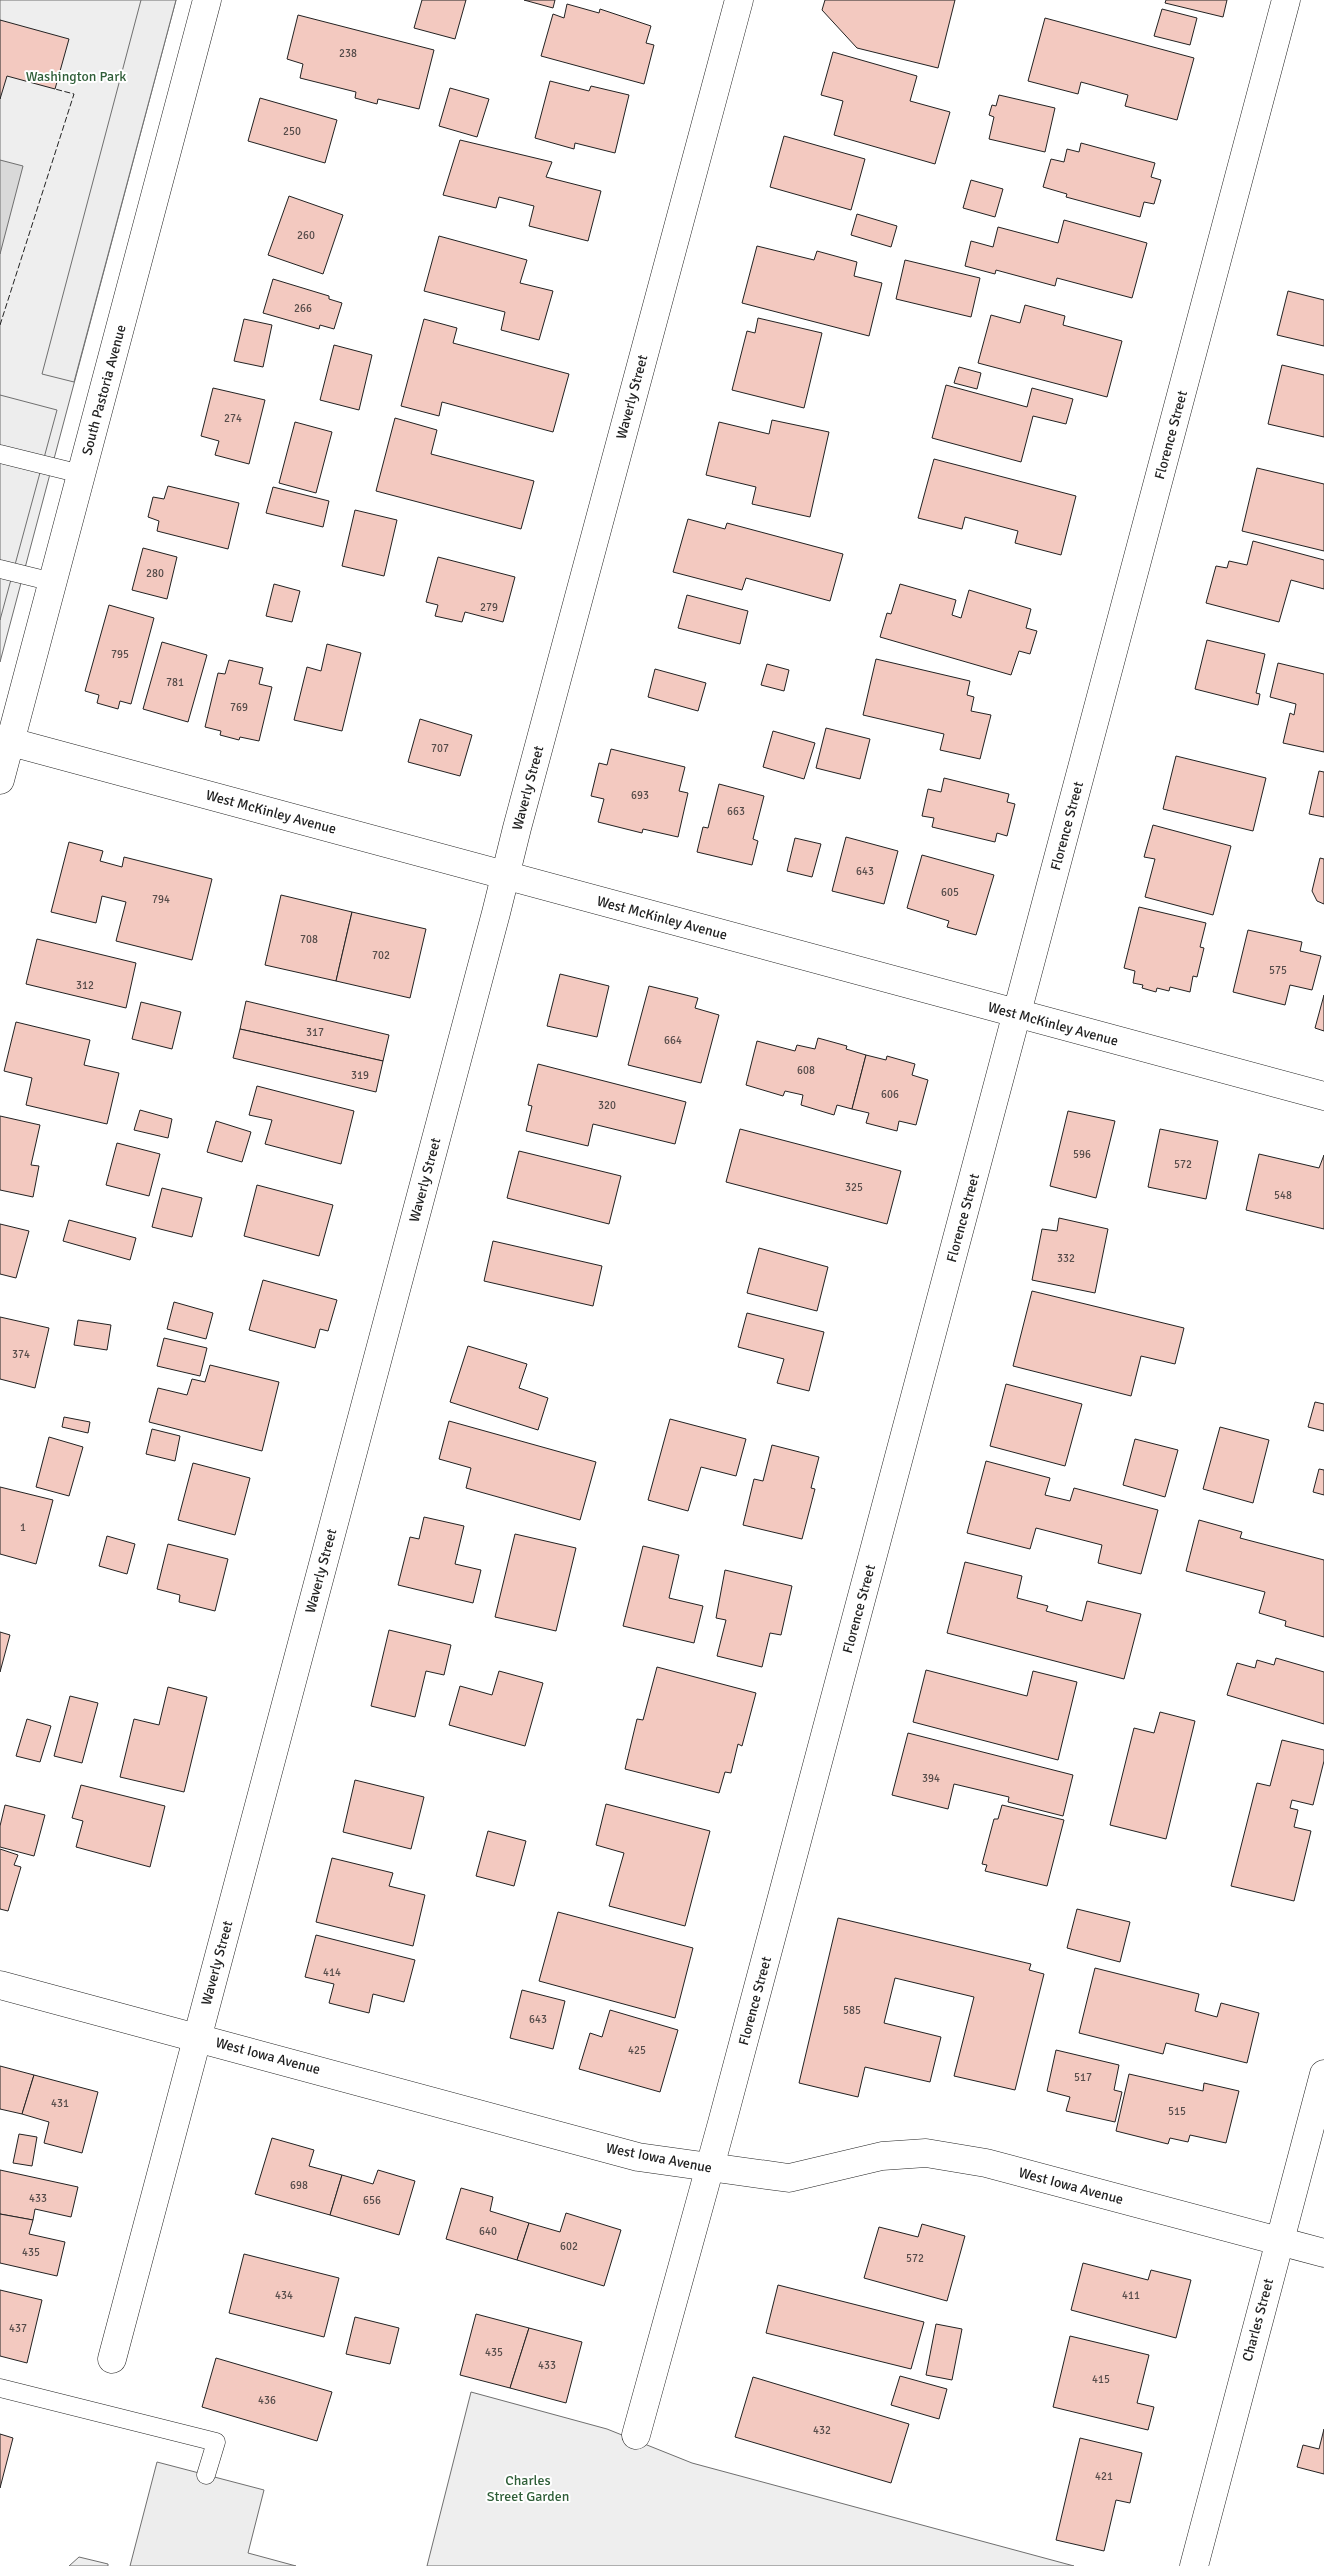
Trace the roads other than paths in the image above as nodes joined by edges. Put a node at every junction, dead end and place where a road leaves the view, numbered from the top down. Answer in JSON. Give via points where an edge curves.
{"nodes":[{"id":1,"x":207,"y":0,"type":"edge"},
{"id":2,"x":739,"y":0,"type":"edge"},
{"id":3,"x":1286,"y":0,"type":"edge"},
{"id":4,"x":0,"y":454,"type":"edge"},
{"id":5,"x":81,"y":474,"type":"junction"},
{"id":6,"x":0,"y":569,"type":"edge"},
{"id":7,"x":53,"y":582,"type":"junction"},
{"id":8,"x":5,"y":740,"type":"edge"},
{"id":9,"x":0,"y":780,"type":"edge"},
{"id":10,"x":505,"y":875,"type":"junction"},
{"id":11,"x":1017,"y":1015,"type":"junction"},
{"id":12,"x":1324,"y":1096,"type":"edge"},
{"id":13,"x":0,"y":1985,"type":"edge"},
{"id":14,"x":198,"y":2037,"type":"junction"},
{"id":15,"x":1324,"y":2074,"type":"edge"},
{"id":16,"x":710,"y":2168,"type":"junction"},
{"id":17,"x":1280,"y":2243,"type":"junction"},
{"id":18,"x":1324,"y":2253,"type":"edge"},
{"id":19,"x":112,"y":2360,"type":"dead end"},
{"id":20,"x":0,"y":2388,"type":"edge"},
{"id":21,"x":636,"y":2435,"type":"dead end"},
{"id":22,"x":206,"y":2475,"type":"dead end"},
{"id":23,"x":1194,"y":2566,"type":"edge"}],
"edges":[{"from":1,"to":5,"type":"street","name":"South Pastoria Avenue"},
{"from":2,"to":10,"type":"street","name":"Waverly Street"},
{"from":3,"to":11,"type":"street","name":"Florence Street"},
{"from":4,"to":5,"type":"lane"},
{"from":5,"to":7,"type":"street","name":"South Pastoria Avenue"},
{"from":6,"to":7,"type":"lane"},
{"from":7,"to":8,"type":"street","name":"South Pastoria Avenue"},
{"from":8,"to":9,"type":"street","name":"South Pastoria Avenue"},
{"from":8,"to":10,"type":"street","name":"West McKinley Avenue"},
{"from":10,"to":11,"type":"street","name":"West McKinley Avenue"},
{"from":10,"to":14,"type":"street","name":"Waverly Street"},
{"from":11,"to":12,"type":"street","name":"West McKinley Avenue"},
{"from":11,"to":16,"type":"street","name":"Florence Street"},
{"from":13,"to":14,"type":"street","name":"West Iowa Avenue"},
{"from":14,"to":16,"type":"street","name":"West Iowa Avenue","via":[[638,2157]]},
{"from":14,"to":19,"type":"street","name":"Waverly Street"},
{"from":15,"to":17,"type":"street","name":"Charles Street"},
{"from":16,"to":17,"type":"street","name":"West Iowa Avenue","via":[[789,2178],[882,2156],[926,2153],[986,2163]]},
{"from":16,"to":21,"type":"street","name":"Florence Street"},
{"from":17,"to":18,"type":"street","name":"West Iowa Avenue"},
{"from":17,"to":23,"type":"street","name":"Charles Street"},
{"from":20,"to":22,"type":"lane","via":[[216,2442]]}]}
